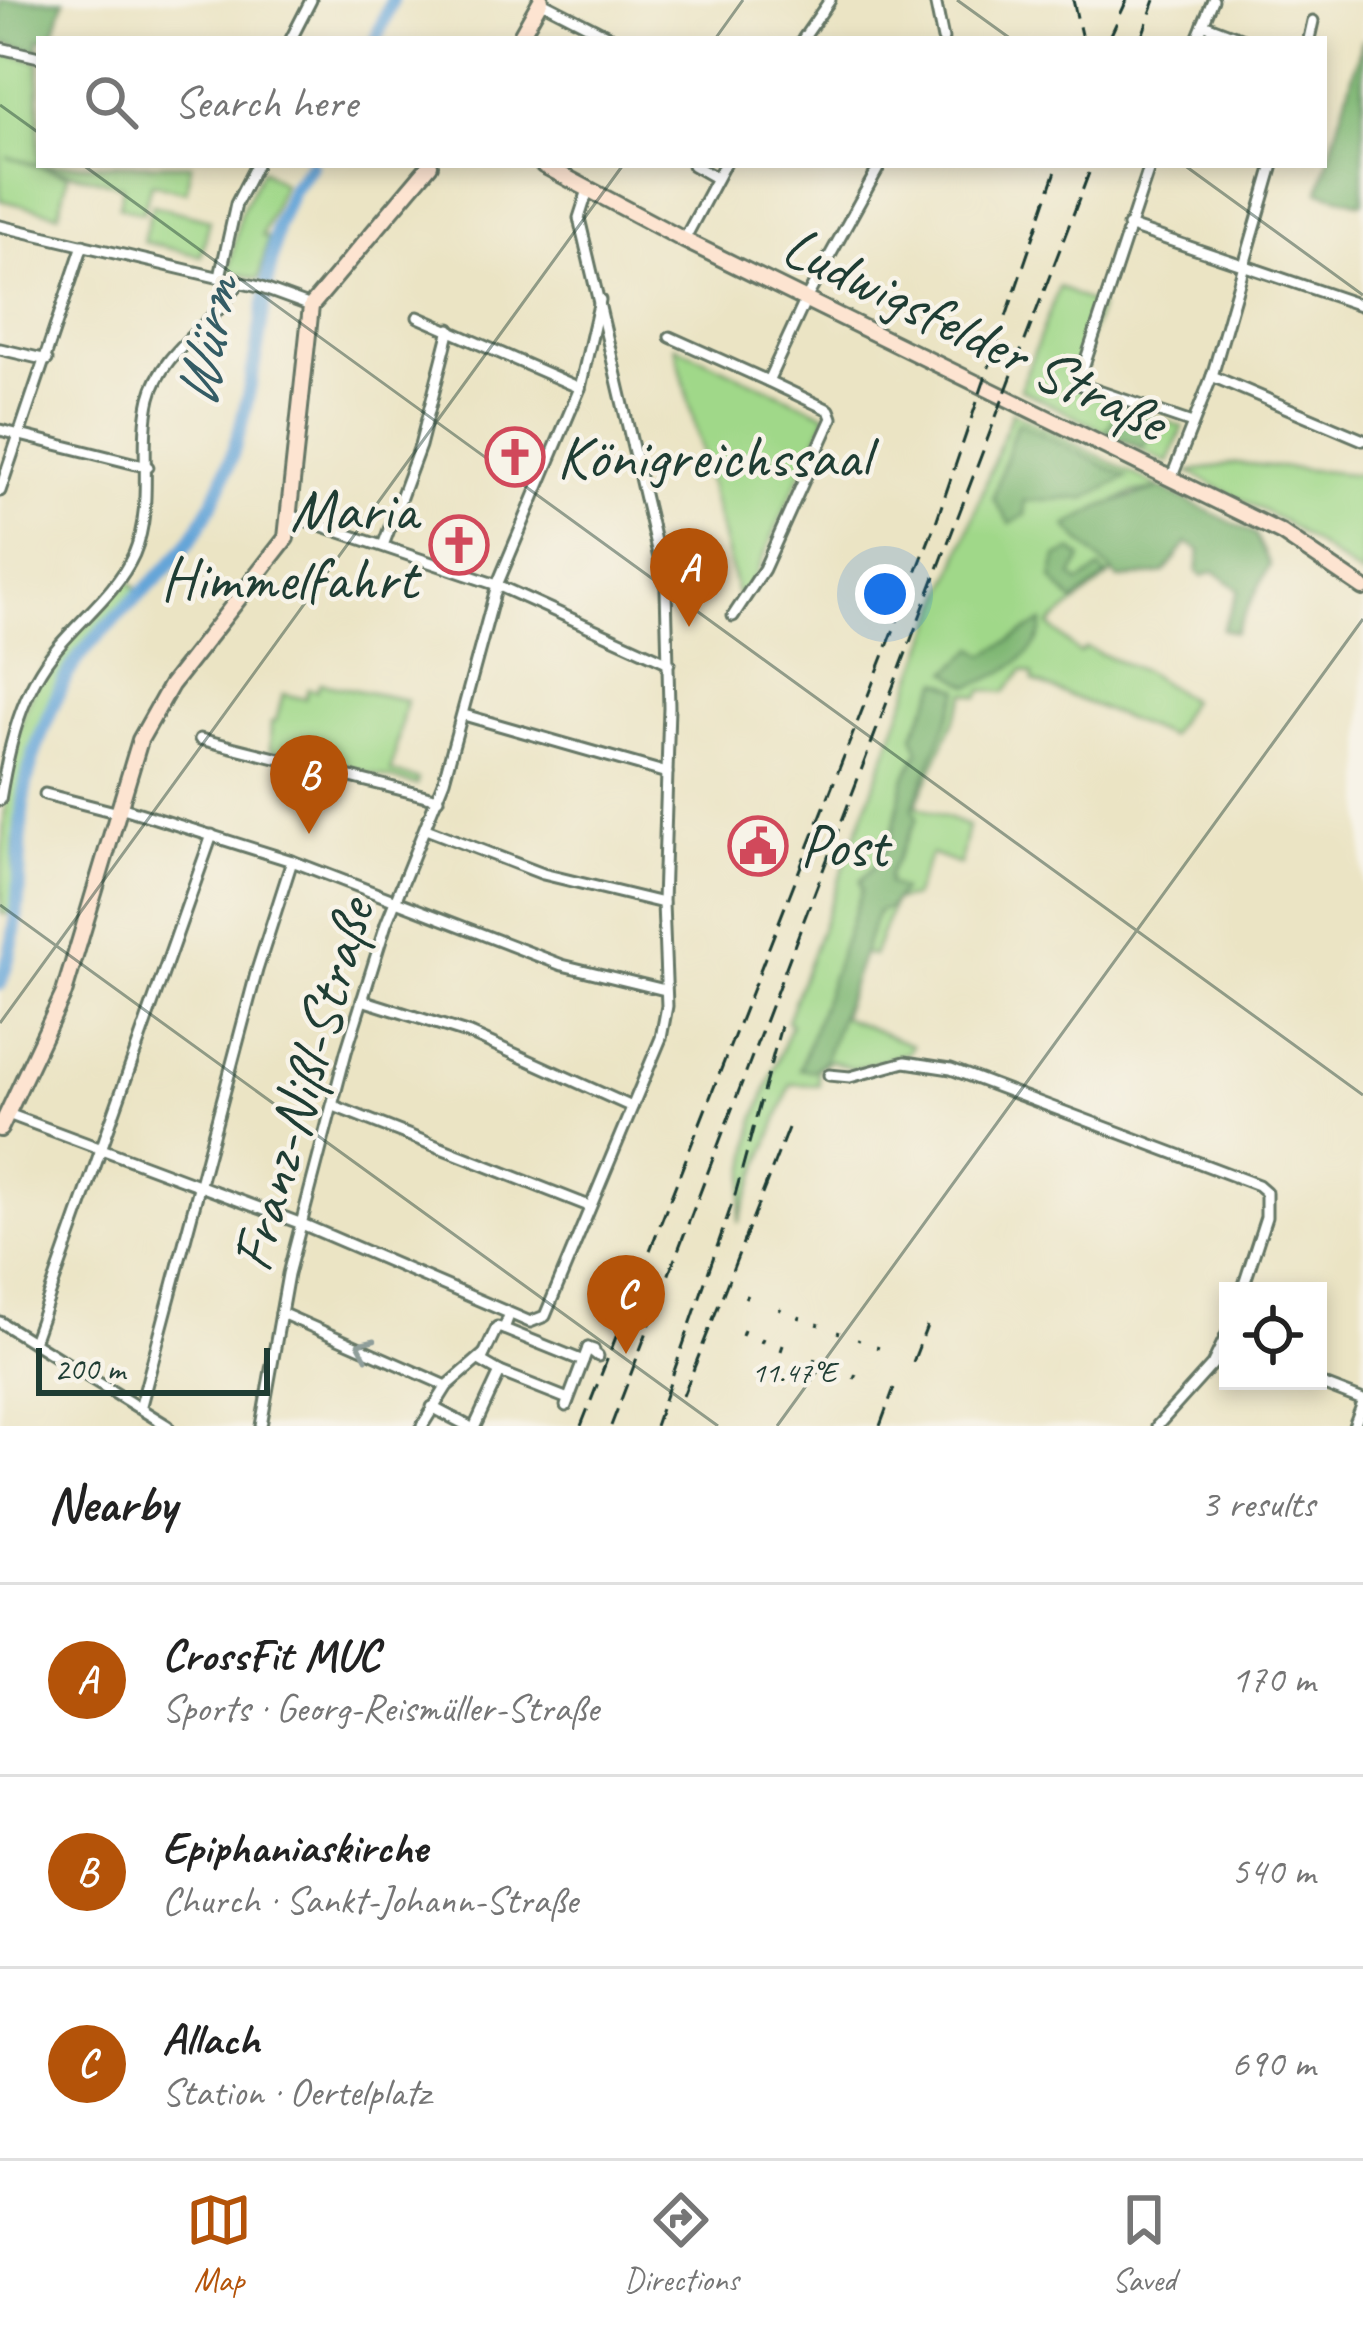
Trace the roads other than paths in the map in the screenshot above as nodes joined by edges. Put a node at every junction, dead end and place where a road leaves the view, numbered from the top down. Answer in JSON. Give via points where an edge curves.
{"nodes":[{"id":1,"x":311,"y":0,"type":"edge"},
{"id":2,"x":830,"y":0,"type":"edge"},
{"id":3,"x":935,"y":0,"type":"edge"},
{"id":4,"x":1213,"y":0,"type":"edge"},
{"id":5,"x":541,"y":1,"type":"edge"},
{"id":6,"x":1313,"y":21,"type":"dead end"},
{"id":7,"x":1203,"y":24,"type":"junction"},
{"id":8,"x":293,"y":36,"type":"edge"},
{"id":9,"x":521,"y":36,"type":"edge"},
{"id":10,"x":608,"y":36,"type":"edge"},
{"id":11,"x":805,"y":36,"type":"edge"},
{"id":12,"x":942,"y":36,"type":"edge"},
{"id":13,"x":1198,"y":36,"type":"edge"},
{"id":14,"x":1235,"y":36,"type":"edge"},
{"id":15,"x":1310,"y":36,"type":"edge"},
{"id":16,"x":0,"y":48,"type":"edge"},
{"id":17,"x":36,"y":56,"type":"edge"},
{"id":18,"x":254,"y":168,"type":"edge"},
{"id":19,"x":427,"y":168,"type":"edge"},
{"id":20,"x":548,"y":168,"type":"edge"},
{"id":21,"x":698,"y":168,"type":"edge"},
{"id":22,"x":722,"y":168,"type":"edge"},
{"id":23,"x":878,"y":168,"type":"edge"},
{"id":24,"x":1149,"y":168,"type":"edge"},
{"id":25,"x":1272,"y":168,"type":"edge"},
{"id":26,"x":716,"y":178,"type":"junction"},
{"id":27,"x":588,"y":190,"type":"junction"},
{"id":28,"x":0,"y":226,"type":"edge"},
{"id":29,"x":1128,"y":226,"type":"junction"},
{"id":30,"x":684,"y":240,"type":"junction"},
{"id":31,"x":83,"y":245,"type":"junction"},
{"id":32,"x":1244,"y":269,"type":"junction"},
{"id":33,"x":220,"y":277,"type":"junction"},
{"id":34,"x":239,"y":282,"type":"junction"},
{"id":35,"x":601,"y":295,"type":"junction"},
{"id":36,"x":806,"y":299,"type":"junction"},
{"id":37,"x":311,"y":306,"type":"junction"},
{"id":38,"x":1363,"y":306,"type":"edge"},
{"id":39,"x":418,"y":317,"type":"dead end"},
{"id":40,"x":450,"y":329,"type":"junction"},
{"id":41,"x":670,"y":337,"type":"dead end"},
{"id":42,"x":0,"y":349,"type":"edge"},
{"id":43,"x":47,"y":360,"type":"junction"},
{"id":44,"x":1212,"y":376,"type":"junction"},
{"id":45,"x":769,"y":381,"type":"junction"},
{"id":46,"x":580,"y":388,"type":"junction"},
{"id":47,"x":1192,"y":423,"type":"junction"},
{"id":48,"x":0,"y":430,"type":"edge"},
{"id":49,"x":21,"y":434,"type":"junction"},
{"id":50,"x":1363,"y":440,"type":"edge"},
{"id":51,"x":148,"y":467,"type":"junction"},
{"id":52,"x":1171,"y":480,"type":"junction"},
{"id":53,"x":0,"y":490,"type":"edge"},
{"id":54,"x":290,"y":515,"type":"junction"},
{"id":55,"x":384,"y":543,"type":"junction"},
{"id":56,"x":497,"y":585,"type":"junction"},
{"id":57,"x":1363,"y":588,"type":"edge"},
{"id":58,"x":733,"y":616,"type":"dead end"},
{"id":59,"x":669,"y":663,"type":"junction"},
{"id":60,"x":464,"y":715,"type":"junction"},
{"id":61,"x":200,"y":739,"type":"dead end"},
{"id":62,"x":667,"y":773,"type":"junction"},
{"id":63,"x":45,"y":794,"type":"dead end"},
{"id":64,"x":0,"y":800,"type":"edge"},
{"id":65,"x":438,"y":800,"type":"junction"},
{"id":66,"x":116,"y":809,"type":"junction"},
{"id":67,"x":426,"y":829,"type":"junction"},
{"id":68,"x":212,"y":835,"type":"junction"},
{"id":69,"x":292,"y":861,"type":"junction"},
{"id":70,"x":395,"y":898,"type":"junction"},
{"id":71,"x":663,"y":903,"type":"junction"},
{"id":72,"x":665,"y":990,"type":"junction"},
{"id":73,"x":362,"y":1000,"type":"junction"},
{"id":74,"x":830,"y":1076,"type":"dead end"},
{"id":75,"x":334,"y":1106,"type":"junction"},
{"id":76,"x":632,"y":1107,"type":"junction"},
{"id":77,"x":3,"y":1120,"type":"edge"},
{"id":78,"x":100,"y":1148,"type":"junction"},
{"id":79,"x":200,"y":1185,"type":"junction"},
{"id":80,"x":589,"y":1206,"type":"junction"},
{"id":81,"x":302,"y":1224,"type":"junction"},
{"id":82,"x":1245,"y":1282,"type":"edge"},
{"id":83,"x":281,"y":1313,"type":"junction"},
{"id":84,"x":0,"y":1322,"type":"edge"},
{"id":85,"x":34,"y":1342,"type":"junction"},
{"id":86,"x":593,"y":1352,"type":"dead end"},
{"id":87,"x":484,"y":1354,"type":"junction"},
{"id":88,"x":1219,"y":1354,"type":"edge"},
{"id":89,"x":583,"y":1360,"type":"junction"},
{"id":90,"x":498,"y":1375,"type":"junction"},
{"id":91,"x":447,"y":1386,"type":"junction"},
{"id":92,"x":1327,"y":1386,"type":"edge"},
{"id":93,"x":1363,"y":1401,"type":"edge"},
{"id":94,"x":141,"y":1405,"type":"junction"},
{"id":95,"x":432,"y":1407,"type":"junction"},
{"id":96,"x":168,"y":1426,"type":"edge"},
{"id":97,"x":261,"y":1426,"type":"edge"},
{"id":98,"x":422,"y":1426,"type":"edge"},
{"id":99,"x":471,"y":1426,"type":"edge"},
{"id":100,"x":1157,"y":1426,"type":"edge"},
{"id":101,"x":1354,"y":1426,"type":"edge"}],
"edges":[{"from":1,"to":8,"type":"street"},
{"from":2,"to":11,"type":"street"},
{"from":3,"to":12,"type":"street"},
{"from":4,"to":7,"type":"street"},
{"from":5,"to":9,"type":"main road"},
{"from":5,"to":10,"type":"street"},
{"from":6,"to":15,"type":"street"},
{"from":7,"to":13,"type":"street"},
{"from":7,"to":14,"type":"street"},
{"from":16,"to":17,"type":"street"},
{"from":18,"to":33,"type":"street","via":[[236,204]]},
{"from":19,"to":37,"type":"main road"},
{"from":20,"to":27,"type":"main road","name":"Ludwigsfelder Straße"},
{"from":21,"to":26,"type":"street"},
{"from":22,"to":26,"type":"street"},
{"from":23,"to":36,"type":"street"},
{"from":24,"to":29,"type":"street"},
{"from":25,"to":32,"type":"street"},
{"from":26,"to":30,"type":"street"},
{"from":27,"to":30,"type":"main road","name":"Ludwigsfelder Straße"},
{"from":27,"to":35,"type":"street","via":[[579,218]]},
{"from":28,"to":31,"type":"street"},
{"from":29,"to":32,"type":"street"},
{"from":29,"to":47,"type":"street","via":[[1078,384]]},
{"from":30,"to":36,"type":"main road","name":"Ludwigsfelder Straße"},
{"from":31,"to":33,"type":"street"},
{"from":31,"to":43,"type":"street"},
{"from":32,"to":38,"type":"street"},
{"from":32,"to":44,"type":"street"},
{"from":33,"to":34,"type":"street"},
{"from":34,"to":37,"type":"street"},
{"from":34,"to":51,"type":"street","via":[[162,370],[150,399]]},
{"from":35,"to":46,"type":"street","name":"Franz-Nißl-Straße"},
{"from":35,"to":59,"type":"street","via":[[663,565]]},
{"from":36,"to":45,"type":"street"},
{"from":36,"to":52,"type":"main road","name":"Ludwigsfelder Straße"},
{"from":37,"to":54,"type":"main road"},
{"from":39,"to":40,"type":"street"},
{"from":40,"to":46,"type":"street"},
{"from":40,"to":55,"type":"street"},
{"from":41,"to":45,"type":"street"},
{"from":42,"to":43,"type":"street"},
{"from":43,"to":49,"type":"street"},
{"from":44,"to":47,"type":"street"},
{"from":44,"to":50,"type":"street"},
{"from":45,"to":58,"type":"street","via":[[832,418],[764,568]]},
{"from":46,"to":56,"type":"street","name":"Franz-Nißl-Straße"},
{"from":47,"to":52,"type":"street"},
{"from":48,"to":49,"type":"street"},
{"from":49,"to":51,"type":"street"},
{"from":49,"to":53,"type":"street"},
{"from":51,"to":64,"type":"street","via":[[134,552],[123,576],[38,673],[16,725]]},
{"from":52,"to":57,"type":"main road","name":"Ludwigsfelder Straße","via":[[1293,539]]},
{"from":54,"to":55,"type":"street"},
{"from":54,"to":66,"type":"main road","via":[[282,548],[159,706]]},
{"from":55,"to":56,"type":"street"},
{"from":56,"to":59,"type":"street"},
{"from":56,"to":60,"type":"street","name":"Franz-Nißl-Straße"},
{"from":59,"to":62,"type":"street"},
{"from":60,"to":62,"type":"street"},
{"from":60,"to":65,"type":"street","name":"Franz-Nißl-Straße"},
{"from":61,"to":65,"type":"street"},
{"from":62,"to":71,"type":"street"},
{"from":63,"to":66,"type":"street"},
{"from":65,"to":67,"type":"street","name":"Franz-Nißl-Straße"},
{"from":66,"to":68,"type":"street"},
{"from":66,"to":77,"type":"main road","via":[[64,993]]},
{"from":67,"to":70,"type":"street","name":"Franz-Nißl-Straße"},
{"from":67,"to":71,"type":"street","via":[[542,874]]},
{"from":68,"to":69,"type":"street"},
{"from":68,"to":78,"type":"street"},
{"from":69,"to":70,"type":"street"},
{"from":69,"to":79,"type":"street"},
{"from":70,"to":72,"type":"street","via":[[562,965]]},
{"from":70,"to":73,"type":"street","name":"Franz-Nißl-Straße"},
{"from":71,"to":72,"type":"street"},
{"from":72,"to":76,"type":"street","via":[[666,1021]]},
{"from":73,"to":75,"type":"street","name":"Franz-Nißl-Straße"},
{"from":73,"to":76,"type":"street","via":[[472,1035]]},
{"from":74,"to":82,"type":"street","via":[[904,1062],[964,1073],[1265,1192],[1266,1217]]},
{"from":75,"to":80,"type":"street"},
{"from":75,"to":81,"type":"street","name":"Franz-Nißl-Straße"},
{"from":76,"to":80,"type":"street"},
{"from":77,"to":78,"type":"street"},
{"from":78,"to":79,"type":"street"},
{"from":78,"to":85,"type":"street"},
{"from":79,"to":81,"type":"street"},
{"from":79,"to":94,"type":"street"},
{"from":80,"to":81,"type":"street","via":[[537,1322]]},
{"from":81,"to":83,"type":"street","name":"Franz-Nißl-Straße"},
{"from":91,"to":83,"type":"street","one_way":true},
{"from":83,"to":97,"type":"street","name":"Franz-Nißl-Straße"},
{"from":84,"to":85,"type":"street"},
{"from":85,"to":94,"type":"street"},
{"from":86,"to":89,"type":"street"},
{"from":87,"to":89,"type":"street","via":[[506,1324]]},
{"from":87,"to":90,"type":"street"},
{"from":87,"to":91,"type":"street"},
{"from":88,"to":100,"type":"street"},
{"from":89,"to":90,"type":"street","via":[[567,1402]]},
{"from":90,"to":99,"type":"street"},
{"from":91,"to":95,"type":"street"},
{"from":92,"to":93,"type":"street"},
{"from":93,"to":101,"type":"street"},
{"from":94,"to":96,"type":"street"},
{"from":95,"to":98,"type":"street"},
{"from":95,"to":99,"type":"street"}]}
